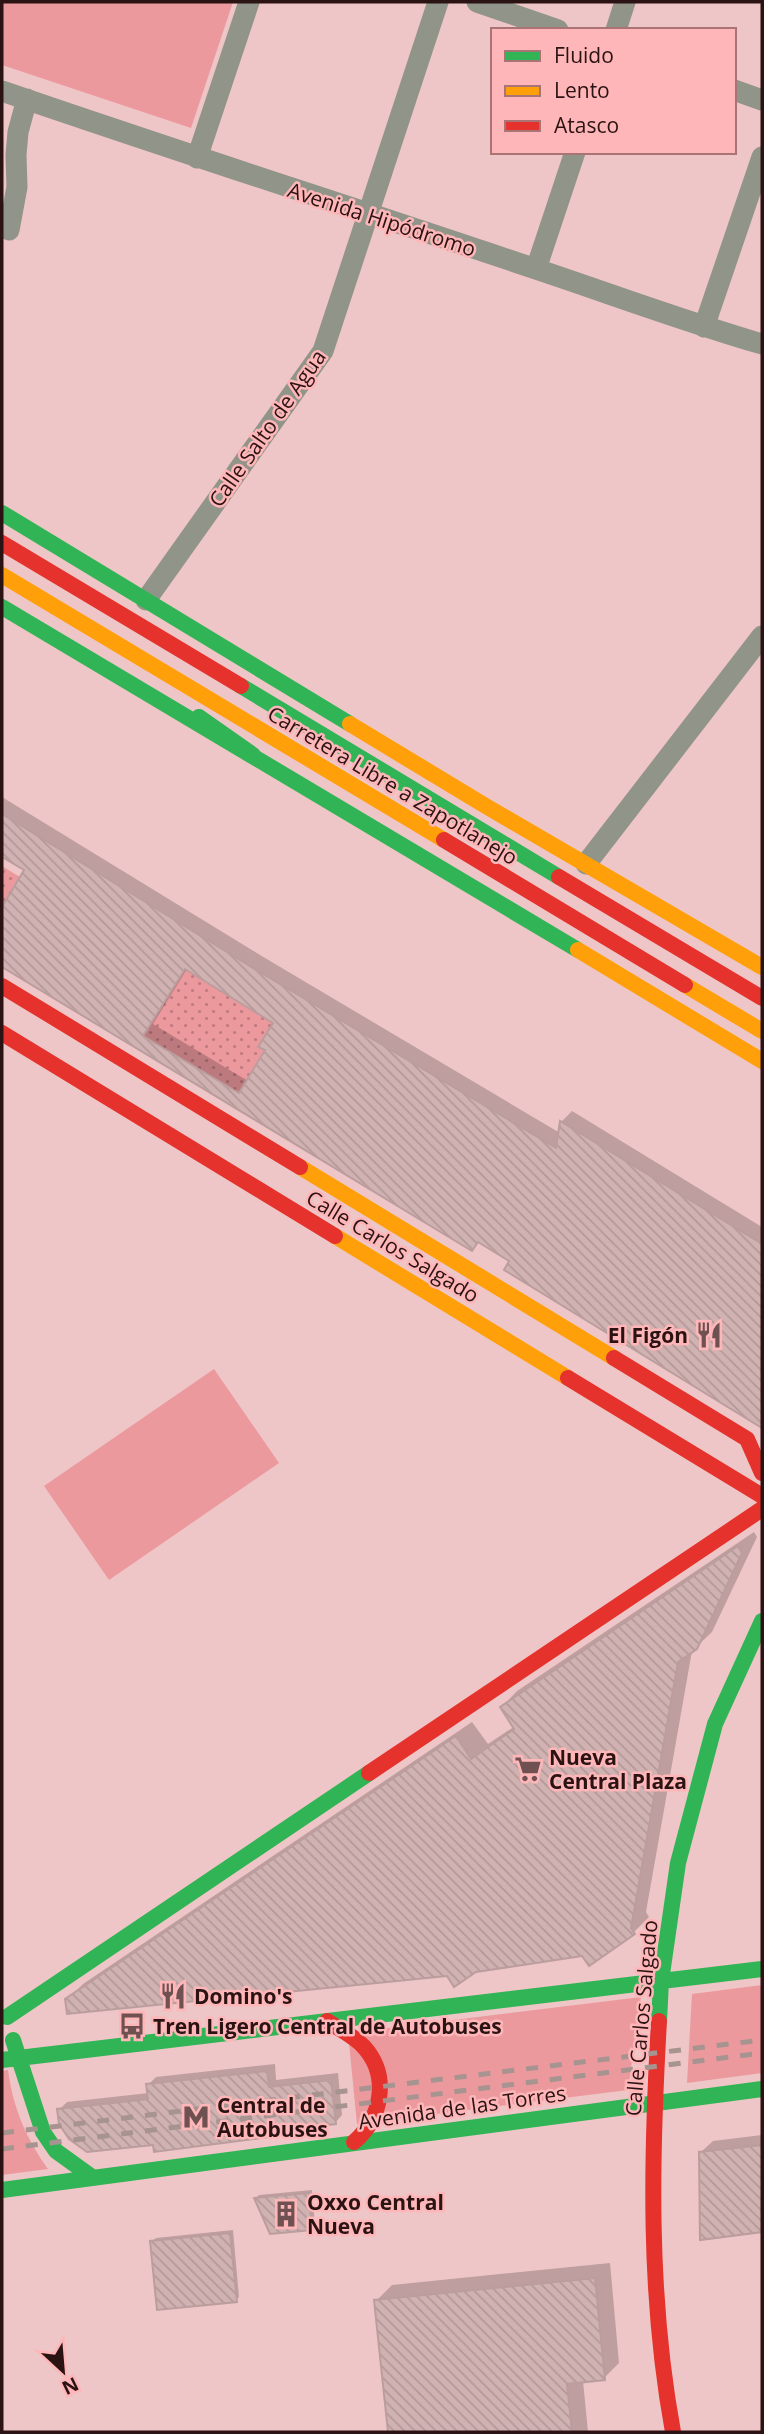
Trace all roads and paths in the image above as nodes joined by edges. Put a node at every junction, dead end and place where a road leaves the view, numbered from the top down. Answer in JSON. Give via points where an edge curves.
{"nodes":[{"id":1,"x":249,"y":2,"type":"edge"},
{"id":2,"x":438,"y":2,"type":"edge"},
{"id":3,"x":477,"y":2,"type":"edge"},
{"id":4,"x":625,"y":2,"type":"edge"},
{"id":5,"x":552,"y":28,"type":"edge"},
{"id":6,"x":616,"y":28,"type":"edge"},
{"id":7,"x":2,"y":91,"type":"edge"},
{"id":8,"x":736,"y":91,"type":"edge"},
{"id":9,"x":27,"y":99,"type":"junction"},
{"id":10,"x":762,"y":100,"type":"edge"},
{"id":11,"x":574,"y":154,"type":"edge"},
{"id":12,"x":762,"y":157,"type":"edge"},
{"id":13,"x":197,"y":158,"type":"junction"},
{"id":14,"x":368,"y":214,"type":"junction"},
{"id":15,"x":9,"y":230,"type":"dead end"},
{"id":16,"x":536,"y":269,"type":"junction"},
{"id":17,"x":704,"y":327,"type":"junction"},
{"id":18,"x":762,"y":344,"type":"edge"},
{"id":19,"x":2,"y":513,"type":"edge"},
{"id":20,"x":2,"y":543,"type":"edge"},
{"id":21,"x":2,"y":575,"type":"edge"},
{"id":22,"x":22,"y":587,"type":"junction"},
{"id":23,"x":146,"y":600,"type":"junction"},
{"id":24,"x":2,"y":607,"type":"edge"},
{"id":25,"x":762,"y":636,"type":"edge"},
{"id":26,"x":253,"y":755,"type":"junction"},
{"id":27,"x":586,"y":864,"type":"junction"},
{"id":28,"x":762,"y":967,"type":"edge"},
{"id":29,"x":2,"y":986,"type":"edge"},
{"id":30,"x":762,"y":998,"type":"edge"},
{"id":31,"x":762,"y":1031,"type":"edge"},
{"id":32,"x":2,"y":1033,"type":"edge"},
{"id":33,"x":762,"y":1061,"type":"edge"},
{"id":34,"x":762,"y":1473,"type":"edge"},
{"id":35,"x":762,"y":1496,"type":"edge"},
{"id":36,"x":762,"y":1509,"type":"edge"},
{"id":37,"x":762,"y":1621,"type":"edge"},
{"id":38,"x":762,"y":1969,"type":"edge"},
{"id":39,"x":661,"y":1981,"type":"junction"},
{"id":40,"x":2,"y":1999,"type":"edge"},
{"id":41,"x":7,"y":2017,"type":"junction"},
{"id":42,"x":327,"y":2021,"type":"junction"},
{"id":43,"x":10,"y":2059,"type":"edge"},
{"id":44,"x":762,"y":2089,"type":"edge"},
{"id":45,"x":654,"y":2103,"type":"junction"},
{"id":46,"x":354,"y":2142,"type":"junction"},
{"id":47,"x":92,"y":2177,"type":"junction"},
{"id":48,"x":2,"y":2190,"type":"edge"},
{"id":49,"x":673,"y":2432,"type":"edge"}],
"edges":[{"from":1,"to":13,"type":"street"},
{"from":2,"to":14,"type":"street","name":"Calle Salto de Agua"},
{"from":3,"to":5,"type":"street"},
{"from":4,"to":6,"type":"street"},
{"from":7,"to":9,"type":"street","name":"Avenida Hipódromo"},
{"from":8,"to":10,"type":"street"},
{"from":9,"to":13,"type":"street","name":"Avenida Hipódromo"},
{"from":9,"to":15,"type":"street","via":[[18,132],[17,187]]},
{"from":11,"to":16,"type":"street"},
{"from":12,"to":17,"type":"street"},
{"from":13,"to":14,"type":"street","name":"Avenida Hipódromo"},
{"from":14,"to":16,"type":"street","name":"Avenida Hipódromo"},
{"from":14,"to":23,"type":"street","name":"Calle Salto de Agua","via":[[323,351]]},
{"from":16,"to":17,"type":"street","name":"Avenida Hipódromo"},
{"from":17,"to":18,"type":"street","name":"Avenida Hipódromo"},
{"from":19,"to":23,"type":"street","name":"Carretera Libre a Zapotlanejo"},
{"from":20,"to":30,"type":"street","name":"Carretera Libre a Zapotlanejo"},
{"from":21,"to":22,"type":"street","name":"Carretera Libre a Zapotlanejo"},
{"from":22,"to":26,"type":"street"},
{"from":22,"to":31,"type":"street","name":"Carretera Libre a Zapotlanejo"},
{"from":23,"to":27,"type":"street","name":"Carretera Libre a Zapotlanejo"},
{"from":24,"to":26,"type":"street"},
{"from":25,"to":27,"type":"street"},
{"from":26,"to":33,"type":"street"},
{"from":27,"to":28,"type":"street","name":"Carretera Libre a Zapotlanejo"},
{"from":29,"to":34,"type":"street","via":[[747,1439]]},
{"from":32,"to":35,"type":"street","name":"Calle Carlos Salgado"},
{"from":36,"to":41,"type":"street"},
{"from":37,"to":39,"type":"street","name":"Calle Carlos Salgado","via":[[715,1724],[678,1863]]},
{"from":38,"to":39,"type":"street"},
{"from":39,"to":42,"type":"street"},
{"from":39,"to":45,"type":"street","name":"Calle Carlos Salgado"},
{"from":40,"to":41,"type":"street"},
{"from":41,"to":43,"type":"street"},
{"from":42,"to":43,"type":"street"},
{"from":42,"to":46,"type":"street","via":[[366,2050],[380,2090],[368,2129]]},
{"from":43,"to":47,"type":"street","via":[[56,2151]]},
{"from":44,"to":45,"type":"street","name":"Avenida de las Torres"},
{"from":45,"to":46,"type":"street","name":"Avenida de las Torres"},
{"from":45,"to":49,"type":"street","name":"Calle Carlos Salgado","via":[[652,2233]]},
{"from":46,"to":47,"type":"street","name":"Avenida de las Torres"},
{"from":47,"to":48,"type":"street","name":"Avenida de las Torres"}]}
